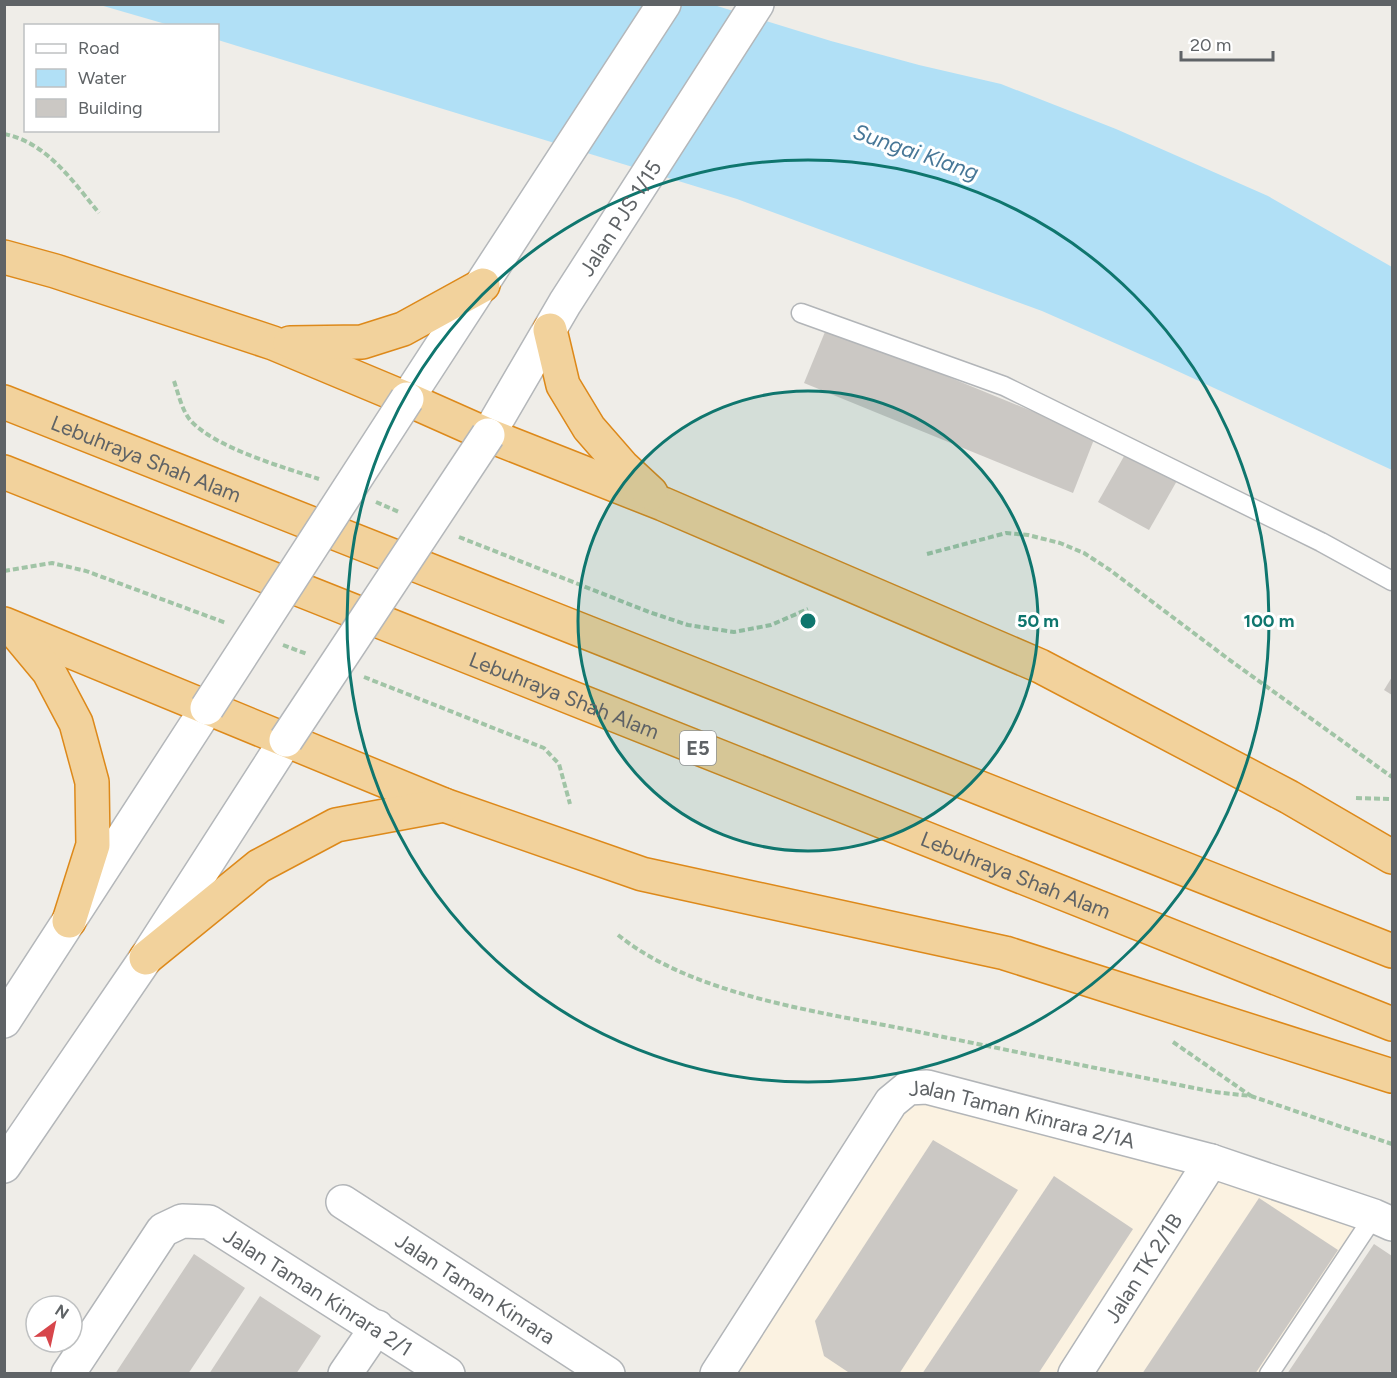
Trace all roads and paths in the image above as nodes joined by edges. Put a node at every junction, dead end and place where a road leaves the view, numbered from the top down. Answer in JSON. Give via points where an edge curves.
{"nodes":[{"id":1,"x":664,"y":4,"type":"edge"},
{"id":2,"x":757,"y":4,"type":"edge"},
{"id":3,"x":4,"y":134,"type":"edge"},
{"id":4,"x":99,"y":213,"type":"dead end"},
{"id":5,"x":4,"y":257,"type":"edge"},
{"id":6,"x":489,"y":275,"type":"junction"},
{"id":7,"x":801,"y":313,"type":"dead end"},
{"id":8,"x":557,"y":317,"type":"junction"},
{"id":9,"x":273,"y":343,"type":"junction"},
{"id":10,"x":174,"y":381,"type":"dead end"},
{"id":11,"x":407,"y":399,"type":"junction"},
{"id":12,"x":4,"y":402,"type":"edge"},
{"id":13,"x":488,"y":435,"type":"junction"},
{"id":14,"x":4,"y":472,"type":"edge"},
{"id":15,"x":326,"y":482,"type":"dead end"},
{"id":16,"x":368,"y":499,"type":"dead end"},
{"id":17,"x":663,"y":504,"type":"junction"},
{"id":18,"x":400,"y":512,"type":"dead end"},
{"id":19,"x":453,"y":534,"type":"dead end"},
{"id":20,"x":927,"y":554,"type":"dead end"},
{"id":21,"x":1392,"y":581,"type":"edge"},
{"id":22,"x":808,"y":609,"type":"dead end"},
{"id":23,"x":8,"y":626,"type":"edge"},
{"id":24,"x":207,"y":708,"type":"junction"},
{"id":25,"x":286,"y":740,"type":"junction"},
{"id":26,"x":1392,"y":777,"type":"edge"},
{"id":27,"x":444,"y":805,"type":"junction"},
{"id":28,"x":1392,"y":857,"type":"edge"},
{"id":29,"x":69,"y":921,"type":"junction"},
{"id":30,"x":618,"y":935,"type":"dead end"},
{"id":31,"x":1392,"y":951,"type":"edge"},
{"id":32,"x":146,"y":958,"type":"junction"},
{"id":33,"x":4,"y":1021,"type":"edge"},
{"id":34,"x":1392,"y":1024,"type":"edge"},
{"id":35,"x":1392,"y":1076,"type":"edge"},
{"id":36,"x":1392,"y":1144,"type":"edge"},
{"id":37,"x":1211,"y":1161,"type":"junction"},
{"id":38,"x":4,"y":1166,"type":"edge"},
{"id":39,"x":343,"y":1202,"type":"dead end"},
{"id":40,"x":1383,"y":1220,"type":"edge"},
{"id":41,"x":377,"y":1327,"type":"junction"},
{"id":42,"x":719,"y":1373,"type":"edge"},
{"id":43,"x":68,"y":1374,"type":"edge"},
{"id":44,"x":345,"y":1374,"type":"edge"},
{"id":45,"x":448,"y":1374,"type":"edge"},
{"id":46,"x":608,"y":1374,"type":"edge"},
{"id":47,"x":1076,"y":1374,"type":"edge"},
{"id":48,"x":1269,"y":1374,"type":"edge"}],
"edges":[{"from":1,"to":6,"type":"main road"},
{"from":2,"to":8,"type":"main road","name":"Jalan PJS 1/15"},
{"from":3,"to":4,"type":"path","via":[[30,144],[64,170]]},
{"from":5,"to":9,"type":"highway"},
{"from":6,"to":9,"type":"highway","via":[[404,329],[362,342]]},
{"from":6,"to":11,"type":"main road"},
{"from":7,"to":21,"type":"lane","via":[[1004,386]]},
{"from":8,"to":13,"type":"main road","name":"Jalan PJS 1/15"},
{"from":8,"to":17,"type":"highway","via":[[563,385],[590,428],[623,467]]},
{"from":9,"to":11,"type":"highway"},
{"from":10,"to":15,"type":"path","via":[[188,418],[203,432],[255,458]]},
{"from":11,"to":13,"type":"highway"},
{"from":11,"to":24,"type":"main road","bridge":true},
{"from":12,"to":31,"type":"highway","name":"Lebuhraya Shah Alam"},
{"from":13,"to":17,"type":"highway"},
{"from":13,"to":25,"type":"main road","name":"Jalan PJS 1/15","bridge":true},
{"from":14,"to":34,"type":"highway","name":"Lebuhraya Shah Alam","number":"E5"},
{"from":16,"to":18,"type":"path"},
{"from":17,"to":28,"type":"highway","via":[[1040,666],[1289,797]]},
{"from":19,"to":22,"type":"path","via":[[688,625],[734,632],[771,625]]},
{"from":20,"to":26,"type":"path","via":[[1006,533],[1060,543],[1084,553]]},
{"from":23,"to":24,"type":"highway"},
{"from":23,"to":29,"type":"highway","via":[[49,672],[76,723],[92,782],[93,844]]},
{"from":24,"to":25,"type":"highway"},
{"from":24,"to":29,"type":"main road"},
{"from":25,"to":27,"type":"highway"},
{"from":25,"to":32,"type":"main road","name":"Jalan PJS 1/15"},
{"from":27,"to":32,"type":"highway","via":[[336,825],[259,866]]},
{"from":27,"to":35,"type":"highway","via":[[642,874],[1005,953]]},
{"from":29,"to":33,"type":"main road"},
{"from":30,"to":36,"type":"path","via":[[638,951],[677,971],[764,1000],[1214,1092],[1251,1096]]},
{"from":32,"to":38,"type":"main road","name":"Jalan PJS 1/15"},
{"from":37,"to":40,"type":"main road","name":"Jalan Taman Kinrara 2/1A"},
{"from":37,"to":42,"type":"main road","name":"Jalan Taman Kinrara 2/1A","via":[[927,1087],[908,1088],[891,1102]]},
{"from":37,"to":47,"type":"main road","name":"Jalan TK 2/1B"},
{"from":39,"to":46,"type":"main road","name":"Jalan Taman Kinrara"},
{"from":40,"to":48,"type":"lane"},
{"from":41,"to":43,"type":"main road","name":"Jalan Taman Kinrara 2/1","via":[[209,1222],[182,1221],[163,1230]]},
{"from":41,"to":44,"type":"main road"},
{"from":41,"to":45,"type":"main road","name":"Jalan Taman Kinrara 2/1"}]}
